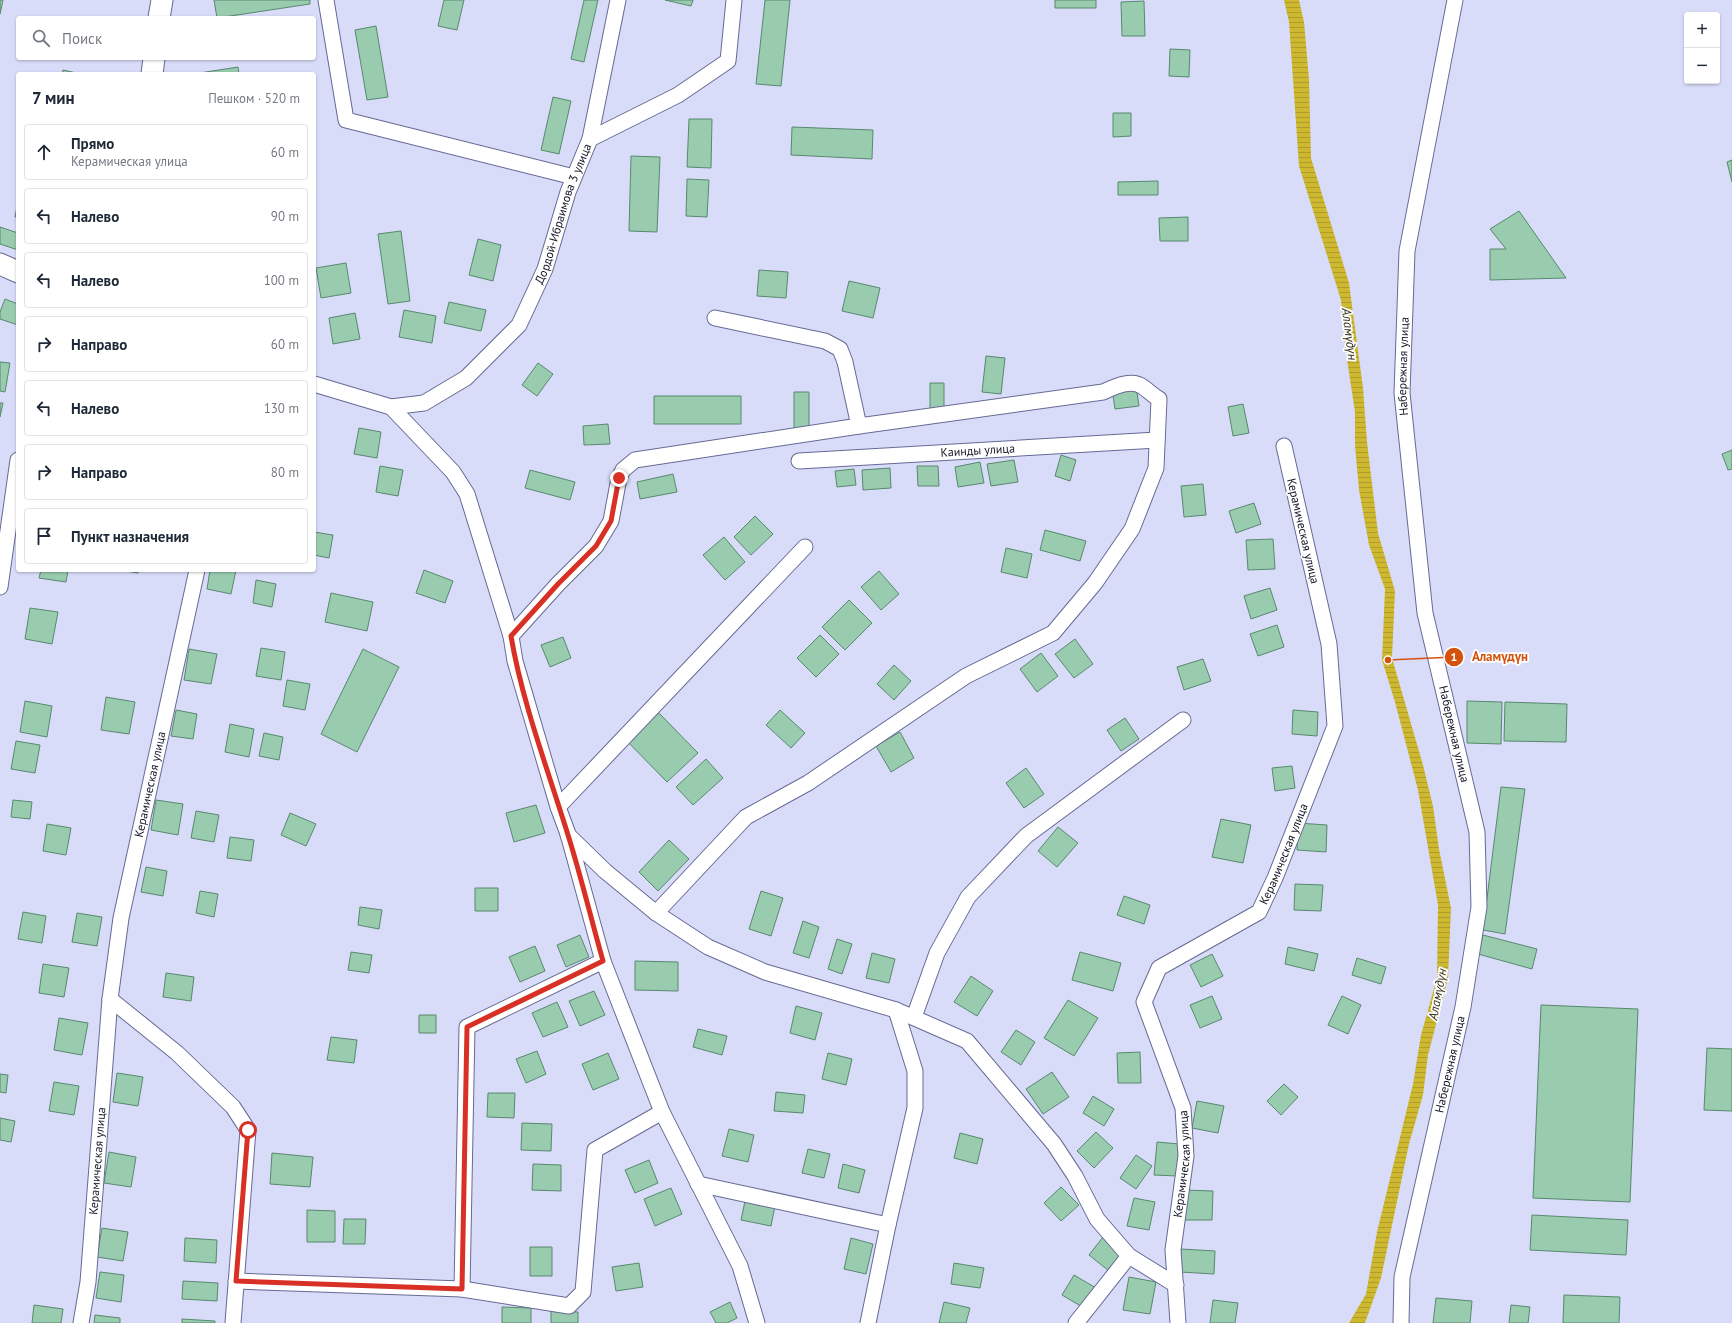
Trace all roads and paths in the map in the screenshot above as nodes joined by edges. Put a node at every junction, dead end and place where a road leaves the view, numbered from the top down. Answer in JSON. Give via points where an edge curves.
{"nodes":[{"id":1,"x":162,"y":0,"type":"edge"},
{"id":2,"x":326,"y":0,"type":"edge"},
{"id":3,"x":618,"y":0,"type":"edge"},
{"id":4,"x":734,"y":0,"type":"edge"},
{"id":5,"x":1455,"y":0,"type":"edge"},
{"id":6,"x":159,"y":16,"type":"edge"},
{"id":7,"x":154,"y":60,"type":"edge"},
{"id":8,"x":152,"y":72,"type":"edge"},
{"id":9,"x":590,"y":139,"type":"junction"},
{"id":10,"x":574,"y":177,"type":"junction"},
{"id":11,"x":0,"y":264,"type":"edge"},
{"id":12,"x":16,"y":271,"type":"edge"},
{"id":13,"x":715,"y":318,"type":"dead end"},
{"id":14,"x":316,"y":385,"type":"edge"},
{"id":15,"x":391,"y":408,"type":"junction"},
{"id":16,"x":859,"y":426,"type":"junction"},
{"id":17,"x":1157,"y":440,"type":"junction"},
{"id":18,"x":1284,"y":446,"type":"dead end"},
{"id":19,"x":799,"y":461,"type":"dead end"},
{"id":20,"x":16,"y":474,"type":"edge"},
{"id":21,"x":805,"y":547,"type":"dead end"},
{"id":22,"x":197,"y":572,"type":"edge"},
{"id":23,"x":0,"y":587,"type":"edge"},
{"id":24,"x":511,"y":636,"type":"junction"},
{"id":25,"x":1183,"y":720,"type":"dead end"},
{"id":26,"x":558,"y":807,"type":"junction"},
{"id":27,"x":568,"y":834,"type":"junction"},
{"id":28,"x":656,"y":913,"type":"junction"},
{"id":29,"x":603,"y":961,"type":"junction"},
{"id":30,"x":110,"y":999,"type":"junction"},
{"id":31,"x":896,"y":1010,"type":"junction"},
{"id":32,"x":914,"y":1018,"type":"junction"},
{"id":33,"x":662,"y":1112,"type":"junction"},
{"id":34,"x":698,"y":1184,"type":"junction"},
{"id":35,"x":888,"y":1225,"type":"junction"},
{"id":36,"x":1129,"y":1256,"type":"junction"},
{"id":37,"x":236,"y":1281,"type":"junction"},
{"id":38,"x":1176,"y":1285,"type":"junction"},
{"id":39,"x":462,"y":1289,"type":"junction"},
{"id":40,"x":81,"y":1323,"type":"edge"},
{"id":41,"x":233,"y":1323,"type":"edge"},
{"id":42,"x":758,"y":1323,"type":"edge"},
{"id":43,"x":868,"y":1323,"type":"edge"},
{"id":44,"x":1076,"y":1323,"type":"edge"},
{"id":45,"x":1178,"y":1323,"type":"edge"},
{"id":46,"x":1401,"y":1323,"type":"edge"}],
"edges":[{"from":1,"to":6,"type":"main road"},
{"from":2,"to":10,"type":"street","via":[[346,120]]},
{"from":3,"to":9,"type":"street"},
{"from":4,"to":9,"type":"street","name":"Дордой-Ибраимова 3 улица","via":[[728,61],[678,94]]},
{"from":5,"to":46,"type":"street","name":"Набережная улица","via":[[1407,251],[1402,393],[1425,613],[1477,832],[1479,907],[1463,1007],[1402,1277]]},
{"from":7,"to":8,"type":"main road"},
{"from":9,"to":10,"type":"street","name":"Дордой-Ибраимова 3 улица"},
{"from":10,"to":15,"type":"street","name":"Дордой-Ибраимова 3 улица","via":[[545,269],[519,325],[466,378],[424,403]]},
{"from":11,"to":12,"type":"main road"},
{"from":13,"to":16,"type":"street","via":[[825,341],[840,349]]},
{"from":14,"to":15,"type":"street"},
{"from":15,"to":24,"type":"street","via":[[453,472],[467,494]]},
{"from":16,"to":17,"type":"street","via":[[1103,392],[1118,385],[1136,384],[1159,399]]},
{"from":16,"to":24,"type":"street","via":[[635,460],[623,470],[619,478],[611,521],[596,546]]},
{"from":17,"to":19,"type":"street","name":"Каинды улица"},
{"from":17,"to":28,"type":"street","via":[[1156,468],[1132,529],[1094,583],[1053,633],[966,676],[808,783],[746,817]]},
{"from":18,"to":38,"type":"street","name":"Керамическая улица","via":[[1329,644],[1336,726],[1259,912],[1159,968],[1144,1002],[1183,1108],[1186,1156],[1173,1250]]},
{"from":20,"to":23,"type":"street"},
{"from":21,"to":26,"type":"street"},
{"from":22,"to":30,"type":"street","name":"Керамическая улица","via":[[121,918]]},
{"from":24,"to":26,"type":"street","via":[[515,661]]},
{"from":25,"to":32,"type":"street","via":[[1026,836],[968,897],[937,953]]},
{"from":26,"to":27,"type":"street"},
{"from":27,"to":28,"type":"street","via":[[605,871]]},
{"from":27,"to":29,"type":"street"},
{"from":28,"to":31,"type":"street","via":[[708,947],[765,972]]},
{"from":29,"to":33,"type":"street"},
{"from":29,"to":39,"type":"street","via":[[467,1027]]},
{"from":30,"to":37,"type":"street","via":[[177,1054],[232,1107],[248,1130]]},
{"from":30,"to":40,"type":"street","name":"Керамическая улица","via":[[88,1282]]},
{"from":31,"to":32,"type":"street"},
{"from":31,"to":35,"type":"street","via":[[915,1071],[915,1108]]},
{"from":32,"to":36,"type":"street","via":[[967,1041],[1054,1144],[1075,1176],[1097,1219]]},
{"from":33,"to":34,"type":"street"},
{"from":33,"to":39,"type":"street","via":[[595,1150],[583,1292],[569,1306]]},
{"from":34,"to":35,"type":"street"},
{"from":34,"to":42,"type":"street","via":[[740,1266]]},
{"from":35,"to":43,"type":"street"},
{"from":36,"to":38,"type":"street"},
{"from":36,"to":44,"type":"street"},
{"from":37,"to":39,"type":"street"},
{"from":37,"to":41,"type":"street"},
{"from":38,"to":45,"type":"street","name":"Керамическая улица"}]}
